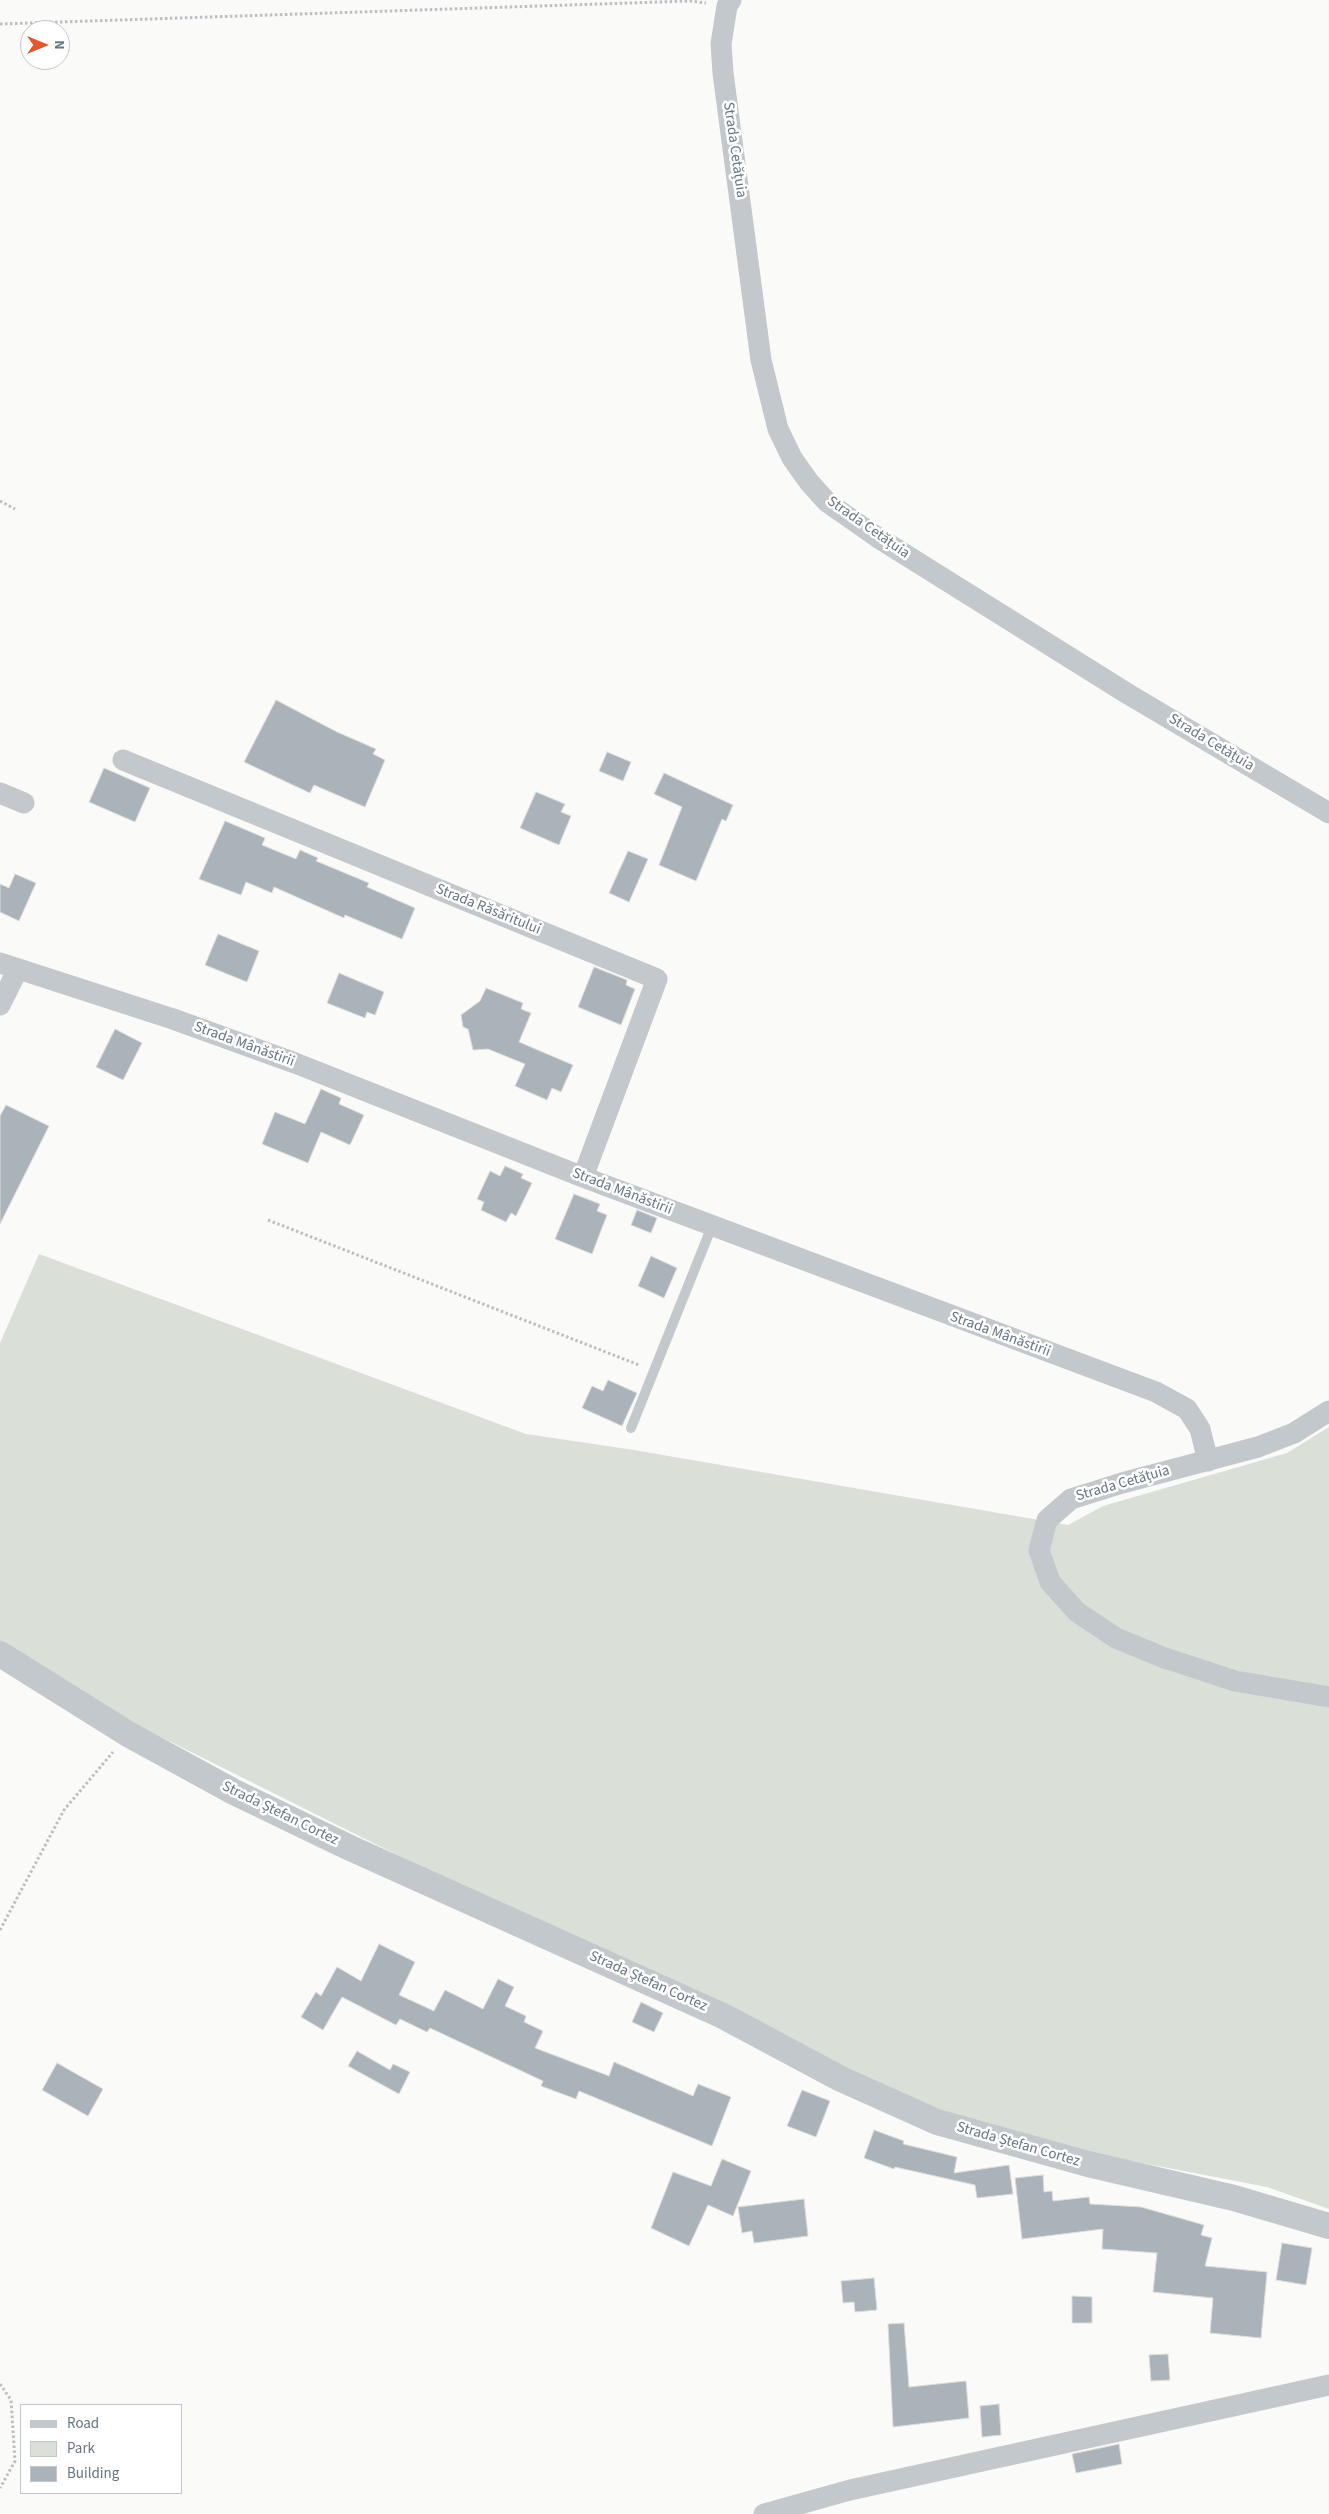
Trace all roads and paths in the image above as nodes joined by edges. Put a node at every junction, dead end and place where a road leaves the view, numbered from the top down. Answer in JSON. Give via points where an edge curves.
{"nodes":[{"id":1,"x":729,"y":3,"type":"edge"},
{"id":2,"x":0,"y":24,"type":"edge"},
{"id":3,"x":0,"y":501,"type":"edge"},
{"id":4,"x":15,"y":509,"type":"dead end"},
{"id":5,"x":123,"y":760,"type":"dead end"},
{"id":6,"x":0,"y":793,"type":"edge"},
{"id":7,"x":24,"y":803,"type":"dead end"},
{"id":8,"x":1329,"y":813,"type":"edge"},
{"id":9,"x":9,"y":966,"type":"edge"},
{"id":10,"x":0,"y":1005,"type":"edge"},
{"id":11,"x":583,"y":1177,"type":"junction"},
{"id":12,"x":268,"y":1220,"type":"dead end"},
{"id":13,"x":712,"y":1226,"type":"junction"},
{"id":14,"x":654,"y":1370,"type":"junction"},
{"id":15,"x":1329,"y":1411,"type":"edge"},
{"id":16,"x":631,"y":1428,"type":"dead end"},
{"id":17,"x":1208,"y":1460,"type":"junction"},
{"id":18,"x":0,"y":1654,"type":"edge"},
{"id":19,"x":1329,"y":1697,"type":"edge"},
{"id":20,"x":128,"y":1734,"type":"junction"},
{"id":21,"x":0,"y":1930,"type":"edge"},
{"id":22,"x":1329,"y":2226,"type":"edge"},
{"id":23,"x":0,"y":2384,"type":"edge"},
{"id":24,"x":1329,"y":2384,"type":"edge"},
{"id":25,"x":0,"y":2488,"type":"edge"},
{"id":26,"x":764,"y":2514,"type":"edge"}],
"edges":[{"from":1,"to":2,"type":"path","via":[[690,1]]},
{"from":1,"to":8,"type":"street","name":"Strada Cetățuia","via":[[722,44],[723,73],[761,360],[778,429],[792,458],[827,502],[877,537],[1128,694]]},
{"from":3,"to":4,"type":"path"},
{"from":5,"to":11,"type":"street","name":"Strada Răsăritului","via":[[657,979]]},
{"from":6,"to":7,"type":"street"},
{"from":9,"to":10,"type":"street"},
{"from":9,"to":11,"type":"street","name":"Strada Mânăstirii","via":[[295,1063]]},
{"from":11,"to":13,"type":"street","name":"Strada Mânăstirii"},
{"from":12,"to":14,"type":"path"},
{"from":13,"to":14,"type":"lane"},
{"from":13,"to":17,"type":"street","name":"Strada Mânăstirii","via":[[1156,1392],[1187,1409],[1200,1429]]},
{"from":14,"to":16,"type":"lane"},
{"from":15,"to":17,"type":"street","name":"Strada Cetățuia","via":[[1294,1433]]},
{"from":17,"to":19,"type":"street","name":"Strada Cetățuia","via":[[1071,1499],[1047,1520],[1039,1550],[1050,1582],[1077,1612],[1116,1638],[1162,1657],[1235,1681]]},
{"from":18,"to":20,"type":"street","name":"Strada Ștefan Cortez"},
{"from":20,"to":21,"type":"path","via":[[64,1810]]},
{"from":20,"to":22,"type":"street","name":"Strada Ștefan Cortez","via":[[234,1792],[357,1851],[723,2016],[841,2079],[937,2122],[1088,2164],[1234,2198]]},
{"from":23,"to":25,"type":"path","via":[[11,2400],[15,2461]]},
{"from":24,"to":26,"type":"street","via":[[850,2490]]}]}
